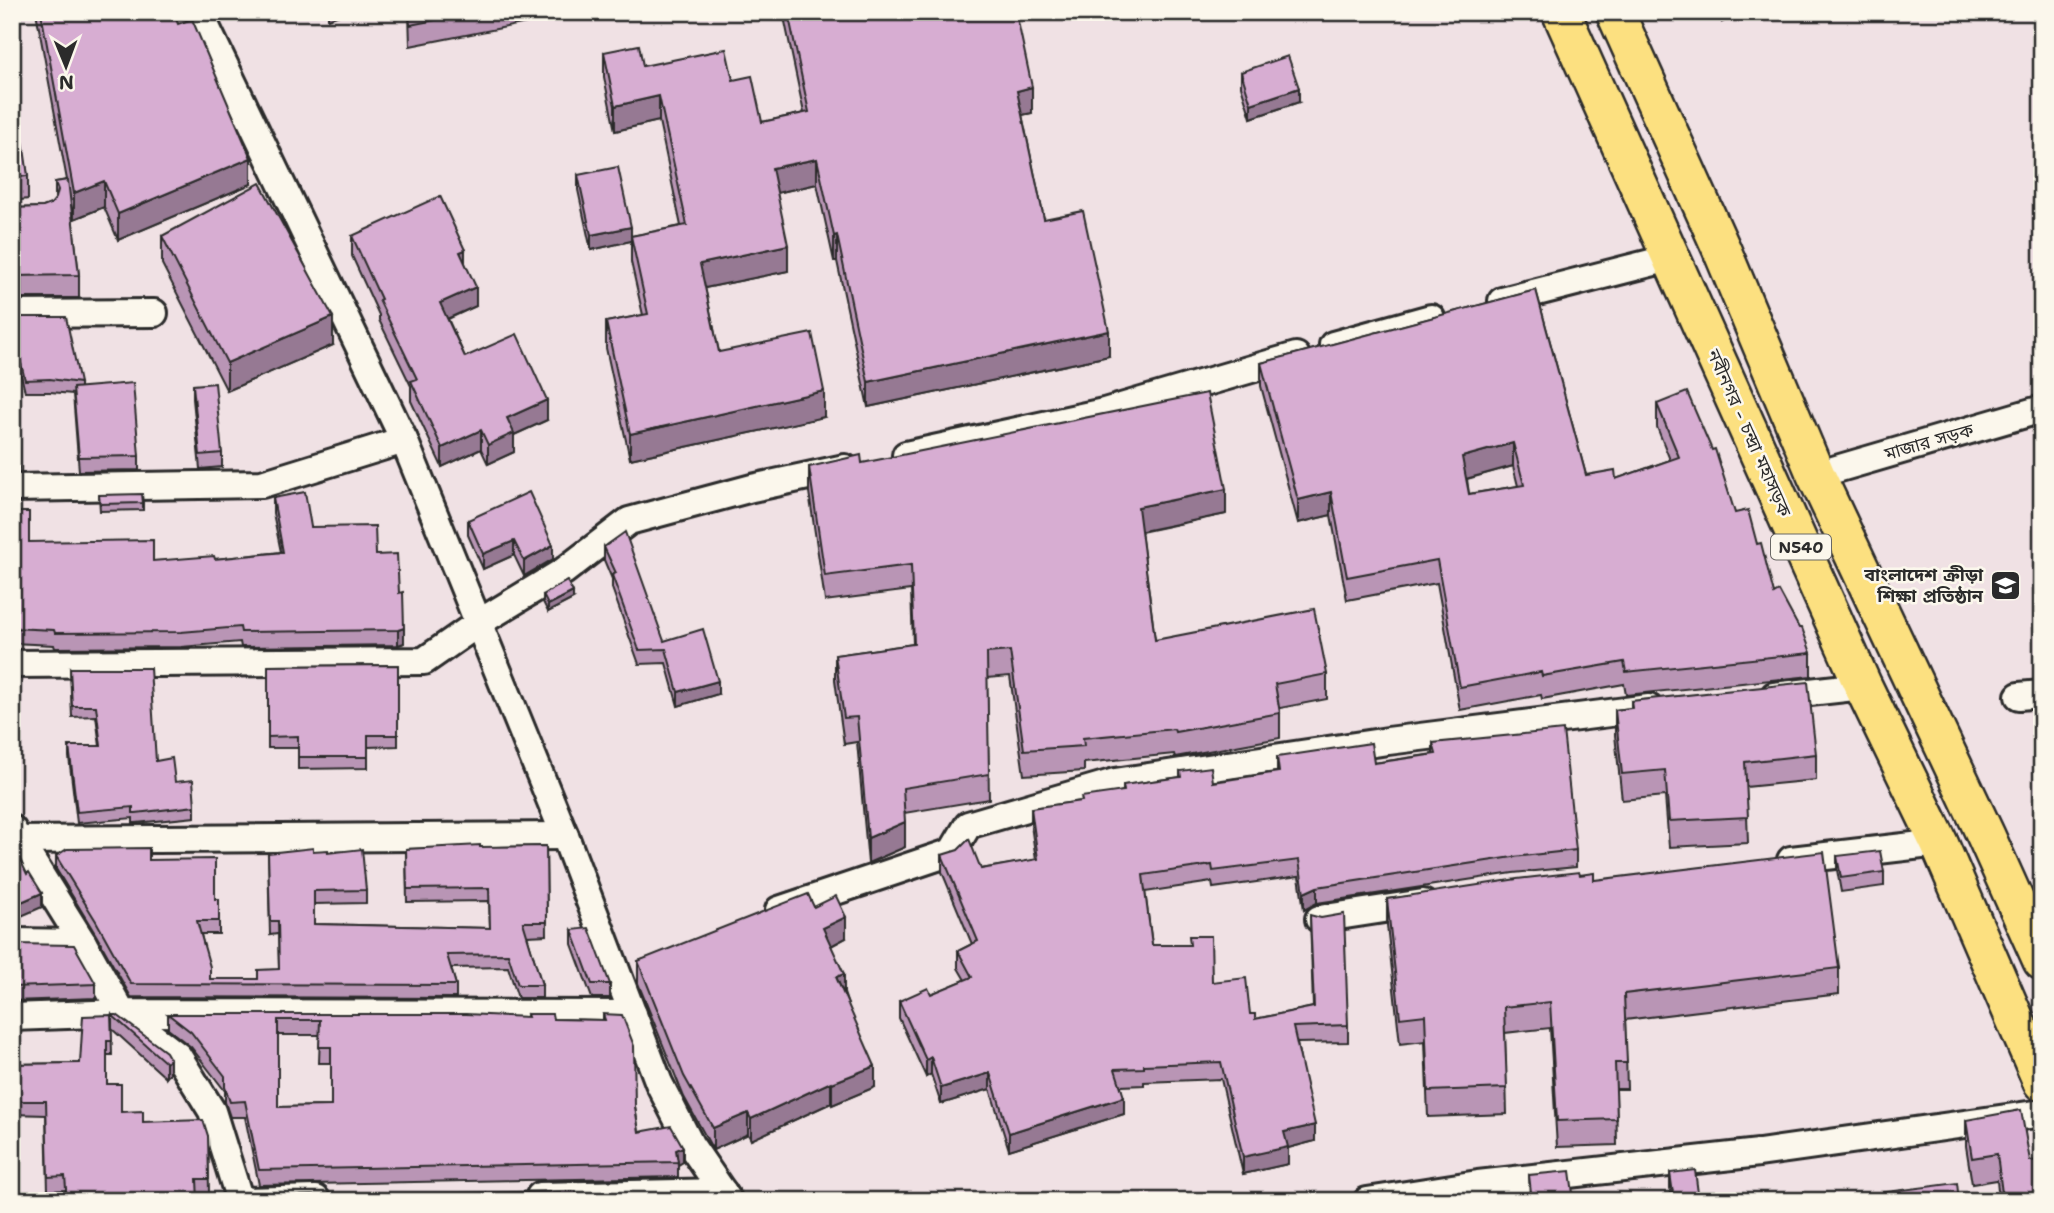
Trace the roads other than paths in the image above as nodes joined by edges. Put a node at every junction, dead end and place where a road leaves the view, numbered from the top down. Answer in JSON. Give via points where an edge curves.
{"nodes":[{"id":1,"x":199,"y":12,"type":"edge"},
{"id":2,"x":1562,"y":12,"type":"edge"},
{"id":3,"x":1615,"y":12,"type":"edge"},
{"id":4,"x":1670,"y":258,"type":"junction"},
{"id":5,"x":154,"y":313,"type":"dead end"},
{"id":6,"x":12,"y":314,"type":"edge"},
{"id":7,"x":2042,"y":409,"type":"edge"},
{"id":8,"x":404,"y":440,"type":"junction"},
{"id":9,"x":1816,"y":475,"type":"junction"},
{"id":10,"x":12,"y":488,"type":"edge"},
{"id":11,"x":480,"y":622,"type":"junction"},
{"id":12,"x":12,"y":664,"type":"edge"},
{"id":13,"x":1863,"y":686,"type":"junction"},
{"id":14,"x":1756,"y":698,"type":"edge"},
{"id":15,"x":1675,"y":706,"type":"edge"},
{"id":16,"x":15,"y":836,"type":"edge"},
{"id":17,"x":565,"y":836,"type":"junction"},
{"id":18,"x":1939,"y":843,"type":"junction"},
{"id":19,"x":1772,"y":863,"type":"edge"},
{"id":20,"x":1450,"y":899,"type":"edge"},
{"id":21,"x":760,"y":917,"type":"edge"},
{"id":22,"x":1319,"y":919,"type":"edge"},
{"id":23,"x":12,"y":942,"type":"edge"},
{"id":24,"x":83,"y":943,"type":"junction"},
{"id":25,"x":2042,"y":961,"type":"edge"},
{"id":26,"x":643,"y":963,"type":"edge"},
{"id":27,"x":617,"y":974,"type":"junction"},
{"id":28,"x":122,"y":1013,"type":"junction"},
{"id":29,"x":633,"y":1014,"type":"junction"},
{"id":30,"x":12,"y":1017,"type":"edge"},
{"id":31,"x":2042,"y":1082,"type":"edge"},
{"id":32,"x":2042,"y":1113,"type":"edge"},
{"id":33,"x":517,"y":1196,"type":"edge"},
{"id":34,"x":726,"y":1197,"type":"edge"},
{"id":35,"x":339,"y":1199,"type":"edge"},
{"id":36,"x":241,"y":1201,"type":"edge"},
{"id":37,"x":1367,"y":1201,"type":"edge"}],
"edges":[{"from":1,"to":8,"type":"street"},
{"from":2,"to":4,"type":"highway","name":"নবীনগর - চন্দ্রা মহাসড়ক","number":"N540"},
{"from":3,"to":9,"type":"highway","number":"N540"},
{"from":4,"to":11,"type":"street","via":[[1366,335],[1104,412],[752,488],[629,521],[564,571]]},
{"from":4,"to":13,"type":"highway","name":"নবীনগর - চন্দ্রা মহাসড়ক","number":"N540"},
{"from":5,"to":6,"type":"street"},
{"from":7,"to":9,"type":"street","name":"মাজার সড়ক"},
{"from":8,"to":10,"type":"street","via":[[262,484]]},
{"from":8,"to":11,"type":"street"},
{"from":9,"to":25,"type":"highway","number":"N540"},
{"from":11,"to":12,"type":"street","via":[[424,661]]},
{"from":11,"to":17,"type":"street"},
{"from":13,"to":14,"type":"street"},
{"from":13,"to":18,"type":"highway","name":"নবীনগর - চন্দ্রা মহাসড়ক","number":"N540"},
{"from":15,"to":21,"type":"street","via":[[1388,741],[1115,782],[968,825],[952,852]]},
{"from":16,"to":17,"type":"street"},
{"from":16,"to":24,"type":"street"},
{"from":17,"to":27,"type":"street"},
{"from":18,"to":19,"type":"street"},
{"from":18,"to":31,"type":"highway","name":"নবীনগর - চন্দ্রা মহাসড়ক","number":"N540"},
{"from":20,"to":22,"type":"street"},
{"from":23,"to":24,"type":"street"},
{"from":24,"to":28,"type":"street"},
{"from":26,"to":27,"type":"street"},
{"from":27,"to":29,"type":"street"},
{"from":28,"to":29,"type":"street"},
{"from":28,"to":30,"type":"street"},
{"from":28,"to":36,"type":"street","via":[[178,1056],[199,1089],[212,1111]]},
{"from":29,"to":34,"type":"street","via":[[659,1083],[690,1144]]},
{"from":32,"to":37,"type":"street"},
{"from":33,"to":34,"type":"street"},
{"from":35,"to":36,"type":"street"}]}
